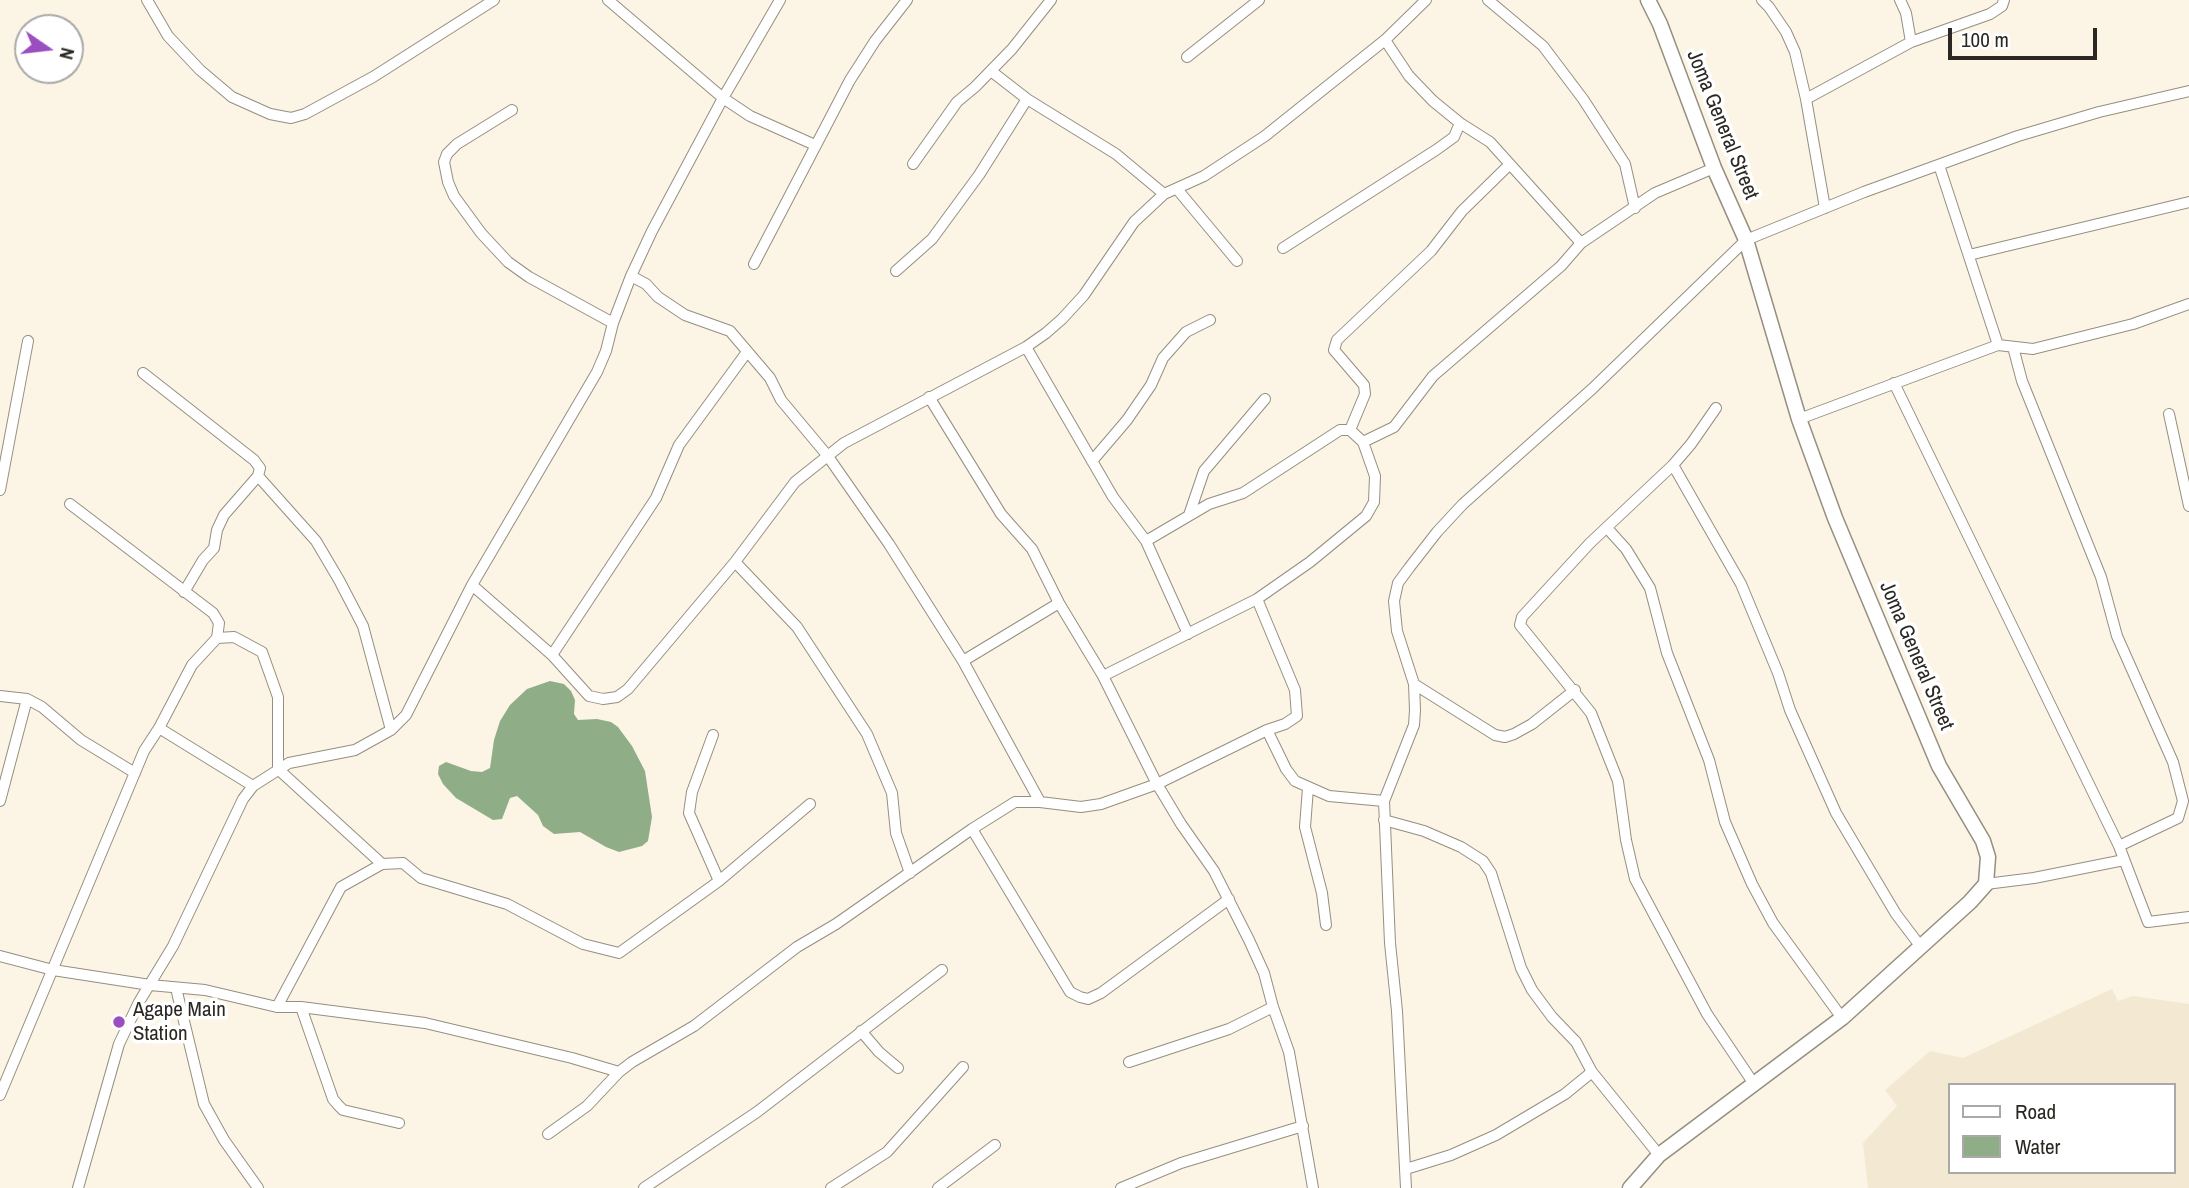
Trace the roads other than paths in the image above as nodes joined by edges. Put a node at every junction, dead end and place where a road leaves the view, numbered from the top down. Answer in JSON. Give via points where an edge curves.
{"nodes":[{"id":1,"x":147,"y":0,"type":"edge"},
{"id":2,"x":494,"y":0,"type":"edge"},
{"id":3,"x":608,"y":0,"type":"edge"},
{"id":4,"x":780,"y":0,"type":"edge"},
{"id":5,"x":907,"y":0,"type":"edge"},
{"id":6,"x":1051,"y":0,"type":"edge"},
{"id":7,"x":1259,"y":0,"type":"edge"},
{"id":8,"x":1426,"y":0,"type":"edge"},
{"id":9,"x":1488,"y":0,"type":"edge"},
{"id":10,"x":1648,"y":0,"type":"edge"},
{"id":11,"x":1762,"y":0,"type":"edge"},
{"id":12,"x":1900,"y":0,"type":"edge"},
{"id":13,"x":2004,"y":0,"type":"edge"},
{"id":14,"x":1385,"y":40,"type":"junction"},
{"id":15,"x":1911,"y":42,"type":"junction"},
{"id":16,"x":1187,"y":57,"type":"dead end"},
{"id":17,"x":991,"y":71,"type":"junction"},
{"id":18,"x":2188,"y":95,"type":"edge"},
{"id":19,"x":723,"y":98,"type":"junction"},
{"id":20,"x":1027,"y":99,"type":"junction"},
{"id":21,"x":1807,"y":99,"type":"junction"},
{"id":22,"x":512,"y":110,"type":"dead end"},
{"id":23,"x":1460,"y":123,"type":"junction"},
{"id":24,"x":814,"y":145,"type":"junction"},
{"id":25,"x":913,"y":164,"type":"dead end"},
{"id":26,"x":1509,"y":165,"type":"junction"},
{"id":27,"x":1939,"y":166,"type":"junction"},
{"id":28,"x":1714,"y":168,"type":"junction"},
{"id":29,"x":1177,"y":189,"type":"junction"},
{"id":30,"x":1164,"y":194,"type":"junction"},
{"id":31,"x":2189,"y":202,"type":"edge"},
{"id":32,"x":1635,"y":208,"type":"junction"},
{"id":33,"x":1825,"y":208,"type":"junction"},
{"id":34,"x":1746,"y":240,"type":"junction"},
{"id":35,"x":1581,"y":243,"type":"junction"},
{"id":36,"x":1283,"y":248,"type":"dead end"},
{"id":37,"x":1969,"y":255,"type":"junction"},
{"id":38,"x":1237,"y":261,"type":"dead end"},
{"id":39,"x":754,"y":264,"type":"dead end"},
{"id":40,"x":897,"y":271,"type":"dead end"},
{"id":41,"x":631,"y":276,"type":"junction"},
{"id":42,"x":2189,"y":304,"type":"edge"},
{"id":43,"x":1210,"y":320,"type":"dead end"},
{"id":44,"x":613,"y":323,"type":"junction"},
{"id":45,"x":28,"y":341,"type":"dead end"},
{"id":46,"x":1998,"y":345,"type":"junction"},
{"id":47,"x":1026,"y":347,"type":"junction"},
{"id":48,"x":2013,"y":347,"type":"junction"},
{"id":49,"x":747,"y":352,"type":"junction"},
{"id":50,"x":144,"y":373,"type":"dead end"},
{"id":51,"x":1894,"y":383,"type":"junction"},
{"id":52,"x":929,"y":397,"type":"junction"},
{"id":53,"x":1265,"y":399,"type":"dead end"},
{"id":54,"x":1716,"y":408,"type":"dead end"},
{"id":55,"x":2169,"y":414,"type":"dead end"},
{"id":56,"x":1799,"y":419,"type":"junction"},
{"id":57,"x":1350,"y":430,"type":"junction"},
{"id":58,"x":1363,"y":442,"type":"junction"},
{"id":59,"x":827,"y":455,"type":"junction"},
{"id":60,"x":1092,"y":461,"type":"junction"},
{"id":61,"x":1673,"y":465,"type":"junction"},
{"id":62,"x":258,"y":476,"type":"junction"},
{"id":63,"x":0,"y":490,"type":"edge"},
{"id":64,"x":71,"y":504,"type":"dead end"},
{"id":65,"x":2189,"y":506,"type":"edge"},
{"id":66,"x":1189,"y":515,"type":"junction"},
{"id":67,"x":1607,"y":528,"type":"junction"},
{"id":68,"x":1146,"y":541,"type":"junction"},
{"id":69,"x":735,"y":562,"type":"junction"},
{"id":70,"x":472,"y":586,"type":"junction"},
{"id":71,"x":184,"y":592,"type":"junction"},
{"id":72,"x":1257,"y":598,"type":"junction"},
{"id":73,"x":1059,"y":603,"type":"junction"},
{"id":74,"x":1188,"y":634,"type":"junction"},
{"id":75,"x":217,"y":638,"type":"junction"},
{"id":76,"x":552,"y":655,"type":"junction"},
{"id":77,"x":964,"y":661,"type":"junction"},
{"id":78,"x":1103,"y":676,"type":"junction"},
{"id":79,"x":1413,"y":684,"type":"junction"},
{"id":80,"x":1575,"y":690,"type":"junction"},
{"id":81,"x":0,"y":696,"type":"edge"},
{"id":82,"x":27,"y":699,"type":"junction"},
{"id":83,"x":159,"y":728,"type":"junction"},
{"id":84,"x":391,"y":730,"type":"junction"},
{"id":85,"x":1267,"y":730,"type":"junction"},
{"id":86,"x":713,"y":735,"type":"dead end"},
{"id":87,"x":278,"y":769,"type":"junction"},
{"id":88,"x":135,"y":773,"type":"junction"},
{"id":89,"x":1157,"y":784,"type":"junction"},
{"id":90,"x":253,"y":786,"type":"junction"},
{"id":91,"x":1308,"y":788,"type":"junction"},
{"id":92,"x":0,"y":801,"type":"edge"},
{"id":93,"x":1384,"y":801,"type":"junction"},
{"id":94,"x":1040,"y":802,"type":"junction"},
{"id":95,"x":810,"y":804,"type":"dead end"},
{"id":96,"x":1384,"y":820,"type":"junction"},
{"id":97,"x":972,"y":829,"type":"junction"},
{"id":98,"x":2119,"y":846,"type":"junction"},
{"id":99,"x":2124,"y":860,"type":"junction"},
{"id":100,"x":382,"y":864,"type":"junction"},
{"id":101,"x":910,"y":873,"type":"junction"},
{"id":102,"x":719,"y":881,"type":"junction"},
{"id":103,"x":1986,"y":884,"type":"junction"},
{"id":104,"x":1229,"y":899,"type":"junction"},
{"id":105,"x":2189,"y":917,"type":"edge"},
{"id":106,"x":1326,"y":925,"type":"dead end"},
{"id":107,"x":1921,"y":947,"type":"junction"},
{"id":108,"x":0,"y":956,"type":"edge"},
{"id":109,"x":53,"y":970,"type":"junction"},
{"id":110,"x":942,"y":970,"type":"dead end"},
{"id":111,"x":150,"y":985,"type":"junction"},
{"id":112,"x":176,"y":988,"type":"junction"},
{"id":113,"x":277,"y":1007,"type":"junction"},
{"id":114,"x":300,"y":1007,"type":"junction"},
{"id":115,"x":1273,"y":1007,"type":"junction"},
{"id":116,"x":1842,"y":1017,"type":"junction"},
{"id":117,"x":861,"y":1031,"type":"junction"},
{"id":118,"x":1129,"y":1062,"type":"dead end"},
{"id":119,"x":963,"y":1067,"type":"dead end"},
{"id":120,"x":898,"y":1068,"type":"dead end"},
{"id":121,"x":619,"y":1072,"type":"junction"},
{"id":122,"x":1592,"y":1072,"type":"junction"},
{"id":123,"x":1754,"y":1084,"type":"junction"},
{"id":124,"x":0,"y":1095,"type":"edge"},
{"id":125,"x":399,"y":1123,"type":"dead end"},
{"id":126,"x":1303,"y":1126,"type":"junction"},
{"id":127,"x":548,"y":1134,"type":"dead end"},
{"id":128,"x":995,"y":1145,"type":"dead end"},
{"id":129,"x":1659,"y":1155,"type":"junction"},
{"id":130,"x":1406,"y":1169,"type":"junction"},
{"id":131,"x":78,"y":1188,"type":"edge"},
{"id":132,"x":258,"y":1188,"type":"edge"},
{"id":133,"x":644,"y":1188,"type":"edge"},
{"id":134,"x":831,"y":1188,"type":"edge"},
{"id":135,"x":938,"y":1188,"type":"edge"},
{"id":136,"x":1121,"y":1188,"type":"edge"},
{"id":137,"x":1313,"y":1188,"type":"edge"},
{"id":138,"x":1406,"y":1188,"type":"edge"},
{"id":139,"x":1630,"y":1188,"type":"edge"}],
"edges":[{"from":1,"to":2,"type":"street","via":[[168,36],[232,97],[291,118],[373,77]]},
{"from":3,"to":19,"type":"street"},
{"from":4,"to":19,"type":"street"},
{"from":5,"to":24,"type":"street","via":[[875,41]]},
{"from":6,"to":17,"type":"street"},
{"from":7,"to":16,"type":"street"},
{"from":8,"to":14,"type":"street"},
{"from":9,"to":32,"type":"street","via":[[1542,46],[1583,99],[1625,164]]},
{"from":10,"to":28,"type":"street","name":"Joma General Street"},
{"from":11,"to":21,"type":"street","via":[[1786,32]]},
{"from":12,"to":15,"type":"street"},
{"from":13,"to":15,"type":"street","via":[[1990,14]]},
{"from":14,"to":23,"type":"street","via":[[1409,76]]},
{"from":14,"to":29,"type":"street","via":[[1265,136]]},
{"from":15,"to":21,"type":"street"},
{"from":17,"to":20,"type":"street"},
{"from":17,"to":25,"type":"street","via":[[957,102]]},
{"from":18,"to":27,"type":"street","via":[[2099,112]]},
{"from":19,"to":24,"type":"street","via":[[750,116]]},
{"from":19,"to":41,"type":"street"},
{"from":20,"to":30,"type":"street","via":[[1116,154]]},
{"from":20,"to":40,"type":"street","via":[[932,239]]},
{"from":21,"to":33,"type":"street"},
{"from":22,"to":44,"type":"street","via":[[447,154],[444,162],[454,196],[508,262]]},
{"from":23,"to":26,"type":"street","via":[[1490,142]]},
{"from":23,"to":36,"type":"street","via":[[1454,137],[1436,150]]},
{"from":24,"to":39,"type":"street"},
{"from":26,"to":35,"type":"street"},
{"from":26,"to":57,"type":"street","via":[[1462,211],[1431,251],[1337,340],[1334,350],[1364,385],[1366,394]]},
{"from":27,"to":33,"type":"street"},
{"from":27,"to":37,"type":"street"},
{"from":28,"to":32,"type":"street","via":[[1655,193]]},
{"from":28,"to":34,"type":"street","name":"Joma General Street"},
{"from":29,"to":30,"type":"street"},
{"from":29,"to":38,"type":"street"},
{"from":30,"to":47,"type":"street","via":[[1134,222],[1084,295]]},
{"from":31,"to":37,"type":"street"},
{"from":32,"to":35,"type":"street"},
{"from":33,"to":34,"type":"street"},
{"from":34,"to":56,"type":"street","name":"Joma General Street"},
{"from":34,"to":79,"type":"street","via":[[1592,389],[1463,504],[1409,568],[1398,583],[1394,601],[1397,631]]},
{"from":35,"to":58,"type":"street","via":[[1561,266],[1433,376],[1394,427]]},
{"from":37,"to":46,"type":"street"},
{"from":41,"to":44,"type":"street"},
{"from":41,"to":49,"type":"street","via":[[685,315],[730,331]]},
{"from":42,"to":48,"type":"street","via":[[2133,324],[2033,349]]},
{"from":43,"to":60,"type":"street","via":[[1185,332],[1163,358],[1127,420]]},
{"from":44,"to":70,"type":"street","via":[[597,372]]},
{"from":45,"to":63,"type":"street"},
{"from":46,"to":48,"type":"street"},
{"from":46,"to":51,"type":"street"},
{"from":47,"to":52,"type":"street"},
{"from":47,"to":60,"type":"street"},
{"from":48,"to":98,"type":"street","via":[[2022,381],[2101,577],[2116,636],[2173,762],[2183,801],[2178,818]]},
{"from":49,"to":59,"type":"street"},
{"from":49,"to":76,"type":"street","via":[[679,445],[656,498]]},
{"from":50,"to":62,"type":"street","via":[[254,460],[260,468]]},
{"from":51,"to":56,"type":"street"},
{"from":51,"to":98,"type":"street"},
{"from":52,"to":59,"type":"street"},
{"from":52,"to":73,"type":"street","via":[[1001,513],[1032,549]]},
{"from":53,"to":66,"type":"street","via":[[1205,471]]},
{"from":54,"to":61,"type":"street"},
{"from":55,"to":65,"type":"street"},
{"from":56,"to":103,"type":"street","name":"Joma General Street","via":[[1939,765],[1983,841],[1989,857]]},
{"from":57,"to":58,"type":"street"},
{"from":57,"to":66,"type":"street","via":[[1340,430],[1243,493]]},
{"from":58,"to":72,"type":"street","via":[[1375,477],[1371,509],[1310,562]]},
{"from":59,"to":69,"type":"street","via":[[795,482]]},
{"from":59,"to":77,"type":"street"},
{"from":60,"to":68,"type":"street"},
{"from":61,"to":67,"type":"street"},
{"from":61,"to":107,"type":"street","via":[[1741,584],[1836,813]]},
{"from":62,"to":71,"type":"street","via":[[224,515],[214,548]]},
{"from":62,"to":84,"type":"street","via":[[316,541],[339,580],[363,626]]},
{"from":64,"to":71,"type":"street"},
{"from":66,"to":68,"type":"street"},
{"from":67,"to":80,"type":"street","via":[[1522,617],[1520,625]]},
{"from":67,"to":116,"type":"street","via":[[1650,588],[1667,653],[1709,760],[1725,822],[1752,884],[1773,923]]},
{"from":68,"to":74,"type":"street"},
{"from":69,"to":76,"type":"street","via":[[617,697],[589,696]]},
{"from":69,"to":101,"type":"street","via":[[797,627],[867,734],[892,793],[896,832]]},
{"from":70,"to":76,"type":"street"},
{"from":70,"to":84,"type":"street","via":[[406,715]]},
{"from":71,"to":75,"type":"street","via":[[213,613],[219,623]]},
{"from":72,"to":74,"type":"street"},
{"from":72,"to":85,"type":"street","via":[[1295,690],[1297,706],[1297,716]]},
{"from":73,"to":77,"type":"street"},
{"from":73,"to":78,"type":"street"},
{"from":74,"to":78,"type":"street"},
{"from":75,"to":83,"type":"street","via":[[192,665]]},
{"from":75,"to":87,"type":"street","via":[[234,636],[262,652],[278,697]]},
{"from":77,"to":94,"type":"street"},
{"from":78,"to":89,"type":"street"},
{"from":79,"to":80,"type":"street","via":[[1494,735],[1505,737],[1532,724]]},
{"from":79,"to":93,"type":"street","via":[[1414,725]]},
{"from":80,"to":123,"type":"street","via":[[1599,728],[1618,781],[1635,879],[1707,1014]]},
{"from":81,"to":82,"type":"street"},
{"from":82,"to":88,"type":"street"},
{"from":82,"to":92,"type":"street"},
{"from":83,"to":88,"type":"street"},
{"from":83,"to":90,"type":"street"},
{"from":84,"to":87,"type":"street","via":[[355,750]]},
{"from":85,"to":89,"type":"street"},
{"from":85,"to":91,"type":"street","via":[[1286,769]]},
{"from":86,"to":102,"type":"street","via":[[689,813]]},
{"from":87,"to":90,"type":"street"},
{"from":87,"to":100,"type":"street"},
{"from":88,"to":109,"type":"street"},
{"from":89,"to":94,"type":"street","via":[[1101,804],[1081,807]]},
{"from":89,"to":104,"type":"street"},
{"from":90,"to":111,"type":"street"},
{"from":91,"to":93,"type":"street","via":[[1329,796]]},
{"from":91,"to":106,"type":"street","via":[[1305,827]]},
{"from":93,"to":96,"type":"street"},
{"from":94,"to":97,"type":"street","via":[[1015,802]]},
{"from":95,"to":102,"type":"street"},
{"from":96,"to":122,"type":"street","via":[[1461,846],[1483,861],[1532,990],[1576,1042]]},
{"from":96,"to":130,"type":"street"},
{"from":97,"to":101,"type":"street"},
{"from":97,"to":104,"type":"street","via":[[1070,992],[1080,997],[1101,993]]},
{"from":98,"to":99,"type":"street"},
{"from":99,"to":103,"type":"street"},
{"from":99,"to":105,"type":"street","via":[[2148,922]]},
{"from":100,"to":102,"type":"street","via":[[403,863],[421,878],[507,904],[583,944],[619,953]]},
{"from":100,"to":113,"type":"street","via":[[341,887]]},
{"from":101,"to":121,"type":"street","via":[[797,947],[694,1026]]},
{"from":103,"to":107,"type":"street"},
{"from":104,"to":115,"type":"street","via":[[1264,973]]},
{"from":107,"to":116,"type":"street"},
{"from":108,"to":109,"type":"street"},
{"from":109,"to":111,"type":"street"},
{"from":109,"to":124,"type":"street"},
{"from":110,"to":117,"type":"street"},
{"from":111,"to":112,"type":"street"},
{"from":111,"to":131,"type":"street","via":[[119,1044]]},
{"from":112,"to":113,"type":"street"},
{"from":112,"to":132,"type":"street","via":[[204,1104]]},
{"from":113,"to":114,"type":"street"},
{"from":114,"to":121,"type":"street","via":[[425,1023]]},
{"from":114,"to":125,"type":"street","via":[[338,1105]]},
{"from":115,"to":118,"type":"street","via":[[1229,1028]]},
{"from":115,"to":126,"type":"street","via":[[1289,1052]]},
{"from":116,"to":123,"type":"street"},
{"from":117,"to":120,"type":"street"},
{"from":117,"to":133,"type":"street","via":[[757,1112]]},
{"from":119,"to":134,"type":"street","via":[[887,1152]]},
{"from":121,"to":127,"type":"street","via":[[587,1106]]},
{"from":122,"to":129,"type":"street"},
{"from":122,"to":130,"type":"street","via":[[1565,1094],[1496,1135]]},
{"from":123,"to":129,"type":"street"},
{"from":126,"to":136,"type":"street","via":[[1181,1163]]},
{"from":126,"to":137,"type":"street"},
{"from":128,"to":135,"type":"street"},
{"from":129,"to":139,"type":"street"},
{"from":130,"to":138,"type":"street"}]}
